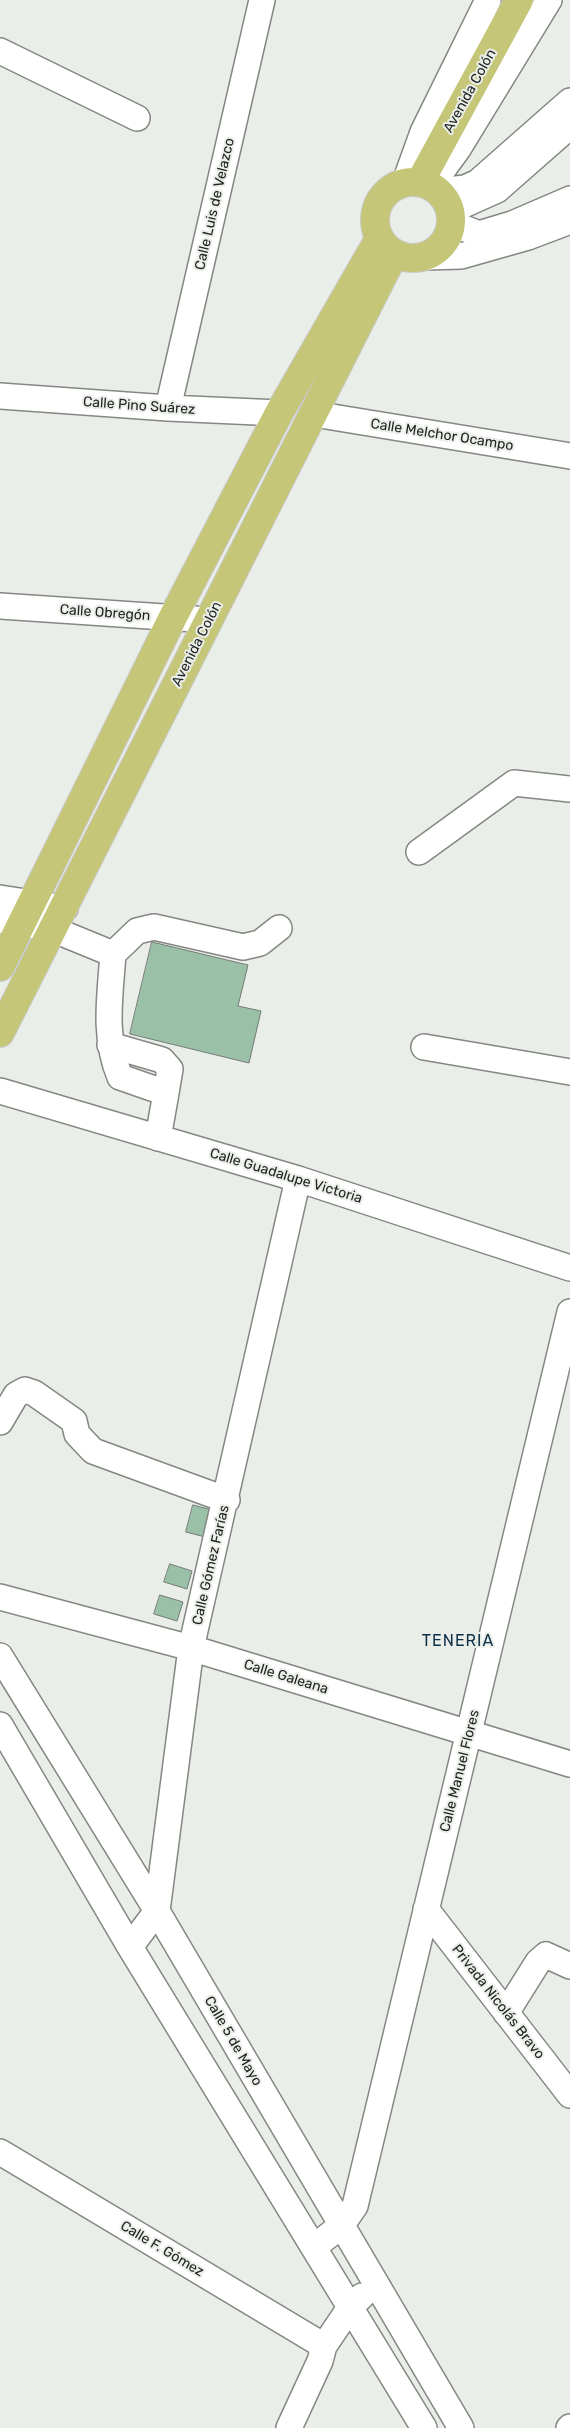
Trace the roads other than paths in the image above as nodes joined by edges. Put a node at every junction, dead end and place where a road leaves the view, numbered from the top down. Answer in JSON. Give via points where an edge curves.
{"nodes":[{"id":1,"x":262,"y":0,"type":"edge"},
{"id":2,"x":488,"y":0,"type":"edge"},
{"id":3,"x":519,"y":0,"type":"edge"},
{"id":4,"x":549,"y":0,"type":"edge"},
{"id":5,"x":0,"y":51,"type":"edge"},
{"id":6,"x":570,"y":101,"type":"edge"},
{"id":7,"x":137,"y":118,"type":"dead end"},
{"id":8,"x":570,"y":126,"type":"edge"},
{"id":9,"x":433,"y":196,"type":"junction"},
{"id":10,"x":570,"y":199,"type":"edge"},
{"id":11,"x":570,"y":221,"type":"edge"},
{"id":12,"x":386,"y":247,"type":"junction"},
{"id":13,"x":426,"y":257,"type":"junction"},
{"id":14,"x":0,"y":396,"type":"edge"},
{"id":15,"x":168,"y":408,"type":"junction"},
{"id":16,"x":279,"y":413,"type":"junction"},
{"id":17,"x":314,"y":414,"type":"junction"},
{"id":18,"x":570,"y":456,"type":"edge"},
{"id":19,"x":0,"y":606,"type":"edge"},
{"id":20,"x":173,"y":617,"type":"junction"},
{"id":21,"x":209,"y":620,"type":"junction"},
{"id":22,"x":570,"y":789,"type":"edge"},
{"id":23,"x":419,"y":852,"type":"dead end"},
{"id":24,"x":0,"y":898,"type":"edge"},
{"id":25,"x":18,"y":915,"type":"edge"},
{"id":26,"x":59,"y":919,"type":"junction"},
{"id":27,"x":279,"y":928,"type":"dead end"},
{"id":28,"x":113,"y":954,"type":"junction"},
{"id":29,"x":0,"y":967,"type":"edge"},
{"id":30,"x":0,"y":1033,"type":"edge"},
{"id":31,"x":424,"y":1047,"type":"dead end"},
{"id":32,"x":570,"y":1072,"type":"edge"},
{"id":33,"x":0,"y":1091,"type":"edge"},
{"id":34,"x":158,"y":1138,"type":"junction"},
{"id":35,"x":298,"y":1179,"type":"junction"},
{"id":36,"x":570,"y":1268,"type":"edge"},
{"id":37,"x":570,"y":1312,"type":"edge"},
{"id":38,"x":0,"y":1422,"type":"edge"},
{"id":39,"x":227,"y":1500,"type":"junction"},
{"id":40,"x":0,"y":1597,"type":"edge"},
{"id":41,"x":192,"y":1648,"type":"junction"},
{"id":42,"x":0,"y":1656,"type":"edge"},
{"id":43,"x":0,"y":1725,"type":"edge"},
{"id":44,"x":470,"y":1732,"type":"junction"},
{"id":45,"x":570,"y":1764,"type":"edge"},
{"id":46,"x":426,"y":1909,"type":"junction"},
{"id":47,"x":157,"y":1912,"type":"junction"},
{"id":48,"x":130,"y":1947,"type":"junction"},
{"id":49,"x":570,"y":1966,"type":"edge"},
{"id":50,"x":506,"y":2013,"type":"junction"},
{"id":51,"x":570,"y":2095,"type":"edge"},
{"id":52,"x":296,"y":2149,"type":"junction"},
{"id":53,"x":0,"y":2152,"type":"edge"},
{"id":54,"x":271,"y":2174,"type":"junction"},
{"id":55,"x":341,"y":2226,"type":"junction"},
{"id":56,"x":315,"y":2246,"type":"junction"},
{"id":57,"x":375,"y":2284,"type":"junction"},
{"id":58,"x":351,"y":2306,"type":"junction"},
{"id":59,"x":324,"y":2346,"type":"junction"},
{"id":60,"x":289,"y":2428,"type":"edge"},
{"id":61,"x":424,"y":2428,"type":"edge"},
{"id":62,"x":462,"y":2428,"type":"edge"}],
"edges":[{"from":1,"to":15,"type":"street","name":"Calle Luis de Velazco"},
{"from":2,"to":9,"type":"street","via":[[423,132]]},
{"from":3,"to":9,"type":"main road","name":"Avenida Colón"},
{"from":4,"to":9,"type":"street"},
{"from":5,"to":7,"type":"street"},
{"from":6,"to":9,"type":"street","via":[[478,182]]},
{"from":8,"to":9,"type":"street","via":[[497,190]]},
{"from":9,"to":10,"type":"street","via":[[479,234],[512,224]]},
{"from":9,"to":12,"type":"main road","via":[[393,186],[384,194],[374,216],[375,228]]},
{"from":9,"to":13,"type":"main road","via":[[443,243]]},
{"from":11,"to":13,"type":"street","via":[[461,256]]},
{"from":12,"to":13,"type":"main road","via":[[410,259]]},
{"from":12,"to":16,"type":"main road"},
{"from":12,"to":17,"type":"main road","name":"Avenida Colón"},
{"from":14,"to":15,"type":"street","name":"Calle Pino Suárez"},
{"from":15,"to":16,"type":"street","name":"Calle Pino Suárez"},
{"from":16,"to":20,"type":"main road"},
{"from":17,"to":18,"type":"street","name":"Calle Melchor Ocampo"},
{"from":17,"to":21,"type":"main road","name":"Avenida Colón"},
{"from":19,"to":20,"type":"street","name":"Calle Obregón"},
{"from":20,"to":21,"type":"street","name":"Calle Obregón"},
{"from":20,"to":25,"type":"main road"},
{"from":21,"to":26,"type":"main road","name":"Avenida Colón"},
{"from":22,"to":23,"type":"street","via":[[514,783]]},
{"from":24,"to":25,"type":"street"},
{"from":25,"to":26,"type":"street"},
{"from":25,"to":29,"type":"main road"},
{"from":26,"to":28,"type":"street"},
{"from":26,"to":30,"type":"main road","name":"Avenida Colón"},
{"from":27,"to":28,"type":"street","via":[[260,943],[243,947],[154,926],[137,931]]},
{"from":28,"to":34,"type":"street","via":[[110,1045],[162,1060],[170,1069]]},
{"from":31,"to":32,"type":"street"},
{"from":33,"to":34,"type":"street","name":"Calle Guadalupe Victoria"},
{"from":34,"to":35,"type":"street","name":"Calle Guadalupe Victoria"},
{"from":35,"to":36,"type":"street","name":"Calle Guadalupe Victoria"},
{"from":35,"to":39,"type":"street","name":"Calle Gómez Farías"},
{"from":37,"to":44,"type":"street","name":"Calle Manuel Flores"},
{"from":38,"to":39,"type":"street","via":[[16,1395],[26,1390],[74,1421],[77,1434],[93,1451]]},
{"from":39,"to":41,"type":"street","name":"Calle Gómez Farías"},
{"from":40,"to":41,"type":"street","name":"Calle Galeana"},
{"from":41,"to":44,"type":"street","name":"Calle Galeana"},
{"from":41,"to":47,"type":"street","name":"Calle Gómez Farías"},
{"from":42,"to":47,"type":"street","name":"Calle 5 de Mayo"},
{"from":43,"to":48,"type":"street"},
{"from":44,"to":45,"type":"street","name":"Calle Galeana"},
{"from":44,"to":46,"type":"street","name":"Calle Manuel Flores"},
{"from":46,"to":50,"type":"street","name":"Privada Nicolás Bravo"},
{"from":46,"to":55,"type":"street","name":"Calle Manuel Flores","via":[[354,2206]]},
{"from":47,"to":48,"type":"street"},
{"from":47,"to":52,"type":"street","name":"Calle 5 de Mayo"},
{"from":48,"to":54,"type":"street"},
{"from":49,"to":50,"type":"street","via":[[546,1954]]},
{"from":50,"to":51,"type":"street","name":"Privada Nicolás Bravo"},
{"from":52,"to":54,"type":"street"},
{"from":52,"to":55,"type":"street","name":"Calle 5 de Mayo"},
{"from":53,"to":59,"type":"street","name":"Calle F. Gómez"},
{"from":54,"to":56,"type":"street"},
{"from":55,"to":56,"type":"street"},
{"from":55,"to":57,"type":"street","name":"Calle 5 de Mayo"},
{"from":56,"to":58,"type":"street"},
{"from":57,"to":58,"type":"street"},
{"from":57,"to":62,"type":"street","name":"Calle 5 de Mayo"},
{"from":58,"to":59,"type":"street"},
{"from":58,"to":61,"type":"street"},
{"from":59,"to":60,"type":"street","via":[[320,2362]]}]}
